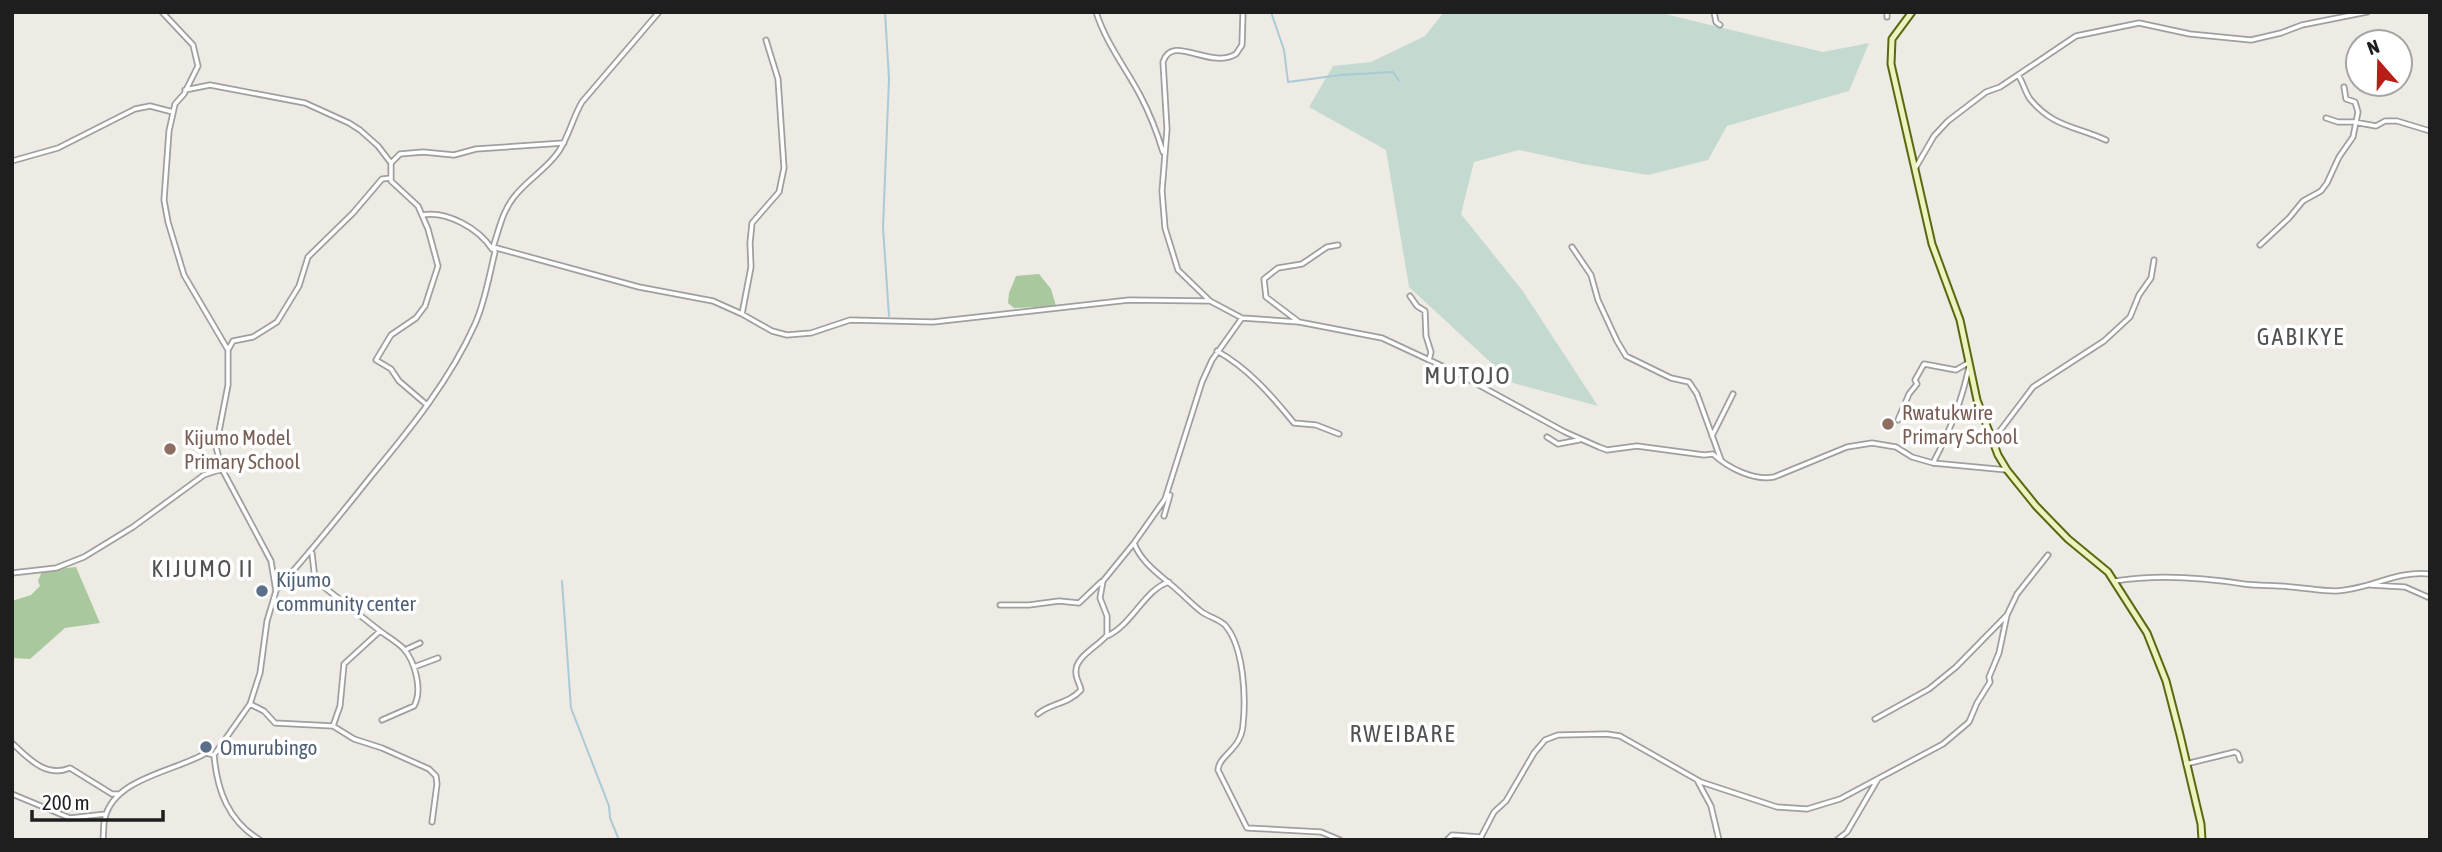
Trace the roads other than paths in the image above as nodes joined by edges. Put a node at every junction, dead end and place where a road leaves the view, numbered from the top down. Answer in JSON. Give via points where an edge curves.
{"nodes":[{"id":1,"x":162,"y":12,"type":"edge"},
{"id":2,"x":659,"y":12,"type":"edge"},
{"id":3,"x":1096,"y":12,"type":"edge"},
{"id":4,"x":1243,"y":12,"type":"edge"},
{"id":5,"x":1714,"y":12,"type":"edge"},
{"id":6,"x":1912,"y":12,"type":"edge"},
{"id":7,"x":2367,"y":12,"type":"edge"},
{"id":8,"x":1720,"y":25,"type":"dead end"},
{"id":9,"x":766,"y":40,"type":"dead end"},
{"id":10,"x":2018,"y":75,"type":"junction"},
{"id":11,"x":185,"y":90,"type":"junction"},
{"id":12,"x":2346,"y":98,"type":"edge"},
{"id":13,"x":173,"y":112,"type":"junction"},
{"id":14,"x":2326,"y":118,"type":"dead end"},
{"id":15,"x":2355,"y":122,"type":"junction"},
{"id":16,"x":2430,"y":131,"type":"edge"},
{"id":17,"x":2106,"y":140,"type":"dead end"},
{"id":18,"x":564,"y":142,"type":"junction"},
{"id":19,"x":1165,"y":155,"type":"junction"},
{"id":20,"x":12,"y":162,"type":"edge"},
{"id":21,"x":391,"y":163,"type":"junction"},
{"id":22,"x":1915,"y":169,"type":"junction"},
{"id":23,"x":391,"y":178,"type":"junction"},
{"id":24,"x":422,"y":215,"type":"junction"},
{"id":25,"x":1338,"y":245,"type":"dead end"},
{"id":26,"x":2260,"y":245,"type":"dead end"},
{"id":27,"x":1572,"y":247,"type":"dead end"},
{"id":28,"x":494,"y":250,"type":"junction"},
{"id":29,"x":2154,"y":260,"type":"dead end"},
{"id":30,"x":1410,"y":296,"type":"dead end"},
{"id":31,"x":1210,"y":302,"type":"junction"},
{"id":32,"x":742,"y":314,"type":"junction"},
{"id":33,"x":1242,"y":318,"type":"junction"},
{"id":34,"x":1299,"y":322,"type":"junction"},
{"id":35,"x":228,"y":350,"type":"junction"},
{"id":36,"x":1217,"y":351,"type":"junction"},
{"id":37,"x":1429,"y":360,"type":"junction"},
{"id":38,"x":1970,"y":362,"type":"junction"},
{"id":39,"x":1733,"y":394,"type":"dead end"},
{"id":40,"x":427,"y":405,"type":"junction"},
{"id":41,"x":1898,"y":420,"type":"dead end"},
{"id":42,"x":1339,"y":434,"type":"dead end"},
{"id":43,"x":1712,"y":436,"type":"junction"},
{"id":44,"x":1546,"y":437,"type":"dead end"},
{"id":45,"x":1581,"y":439,"type":"junction"},
{"id":46,"x":1993,"y":440,"type":"junction"},
{"id":47,"x":1722,"y":462,"type":"junction"},
{"id":48,"x":1933,"y":463,"type":"junction"},
{"id":49,"x":222,"y":469,"type":"junction"},
{"id":50,"x":2007,"y":470,"type":"junction"},
{"id":51,"x":1167,"y":495,"type":"junction"},
{"id":52,"x":1164,"y":516,"type":"dead end"},
{"id":53,"x":1134,"y":543,"type":"junction"},
{"id":54,"x":312,"y":551,"type":"junction"},
{"id":55,"x":2048,"y":555,"type":"dead end"},
{"id":56,"x":12,"y":573,"type":"edge"},
{"id":57,"x":2430,"y":574,"type":"edge"},
{"id":58,"x":1102,"y":581,"type":"junction"},
{"id":59,"x":2115,"y":581,"type":"junction"},
{"id":60,"x":1169,"y":582,"type":"junction"},
{"id":61,"x":2368,"y":585,"type":"junction"},
{"id":62,"x":275,"y":590,"type":"junction"},
{"id":63,"x":2430,"y":598,"type":"edge"},
{"id":64,"x":1000,"y":605,"type":"dead end"},
{"id":65,"x":2007,"y":615,"type":"junction"},
{"id":66,"x":380,"y":631,"type":"junction"},
{"id":67,"x":1105,"y":637,"type":"junction"},
{"id":68,"x":420,"y":643,"type":"dead end"},
{"id":69,"x":405,"y":650,"type":"junction"},
{"id":70,"x":438,"y":658,"type":"dead end"},
{"id":71,"x":414,"y":667,"type":"junction"},
{"id":72,"x":250,"y":704,"type":"junction"},
{"id":73,"x":1038,"y":714,"type":"dead end"},
{"id":74,"x":1875,"y":719,"type":"dead end"},
{"id":75,"x":382,"y":720,"type":"dead end"},
{"id":76,"x":334,"y":726,"type":"junction"},
{"id":77,"x":12,"y":743,"type":"edge"},
{"id":78,"x":214,"y":755,"type":"junction"},
{"id":79,"x":2240,"y":761,"type":"dead end"},
{"id":80,"x":2186,"y":764,"type":"junction"},
{"id":81,"x":1696,"y":779,"type":"junction"},
{"id":82,"x":1878,"y":779,"type":"junction"},
{"id":83,"x":12,"y":794,"type":"edge"},
{"id":84,"x":119,"y":794,"type":"junction"},
{"id":85,"x":106,"y":814,"type":"junction"},
{"id":86,"x":432,"y":822,"type":"dead end"},
{"id":87,"x":103,"y":840,"type":"edge"},
{"id":88,"x":260,"y":840,"type":"edge"},
{"id":89,"x":1340,"y":840,"type":"edge"},
{"id":90,"x":1447,"y":840,"type":"edge"},
{"id":91,"x":1719,"y":840,"type":"edge"},
{"id":92,"x":1838,"y":840,"type":"edge"},
{"id":93,"x":2202,"y":840,"type":"edge"}],
"edges":[{"from":1,"to":11,"type":"street","via":[[193,45],[198,66]]},
{"from":2,"to":18,"type":"street","via":[[582,102]]},
{"from":3,"to":19,"type":"street","via":[[1154,124]]},
{"from":4,"to":19,"type":"street","via":[[1242,45],[1231,57],[1209,59],[1181,49],[1165,56]]},
{"from":5,"to":8,"type":"street"},
{"from":6,"to":22,"type":"street","via":[[1892,38],[1890,54]]},
{"from":7,"to":10,"type":"street","via":[[2251,40],[2139,23],[2109,28],[2076,36]]},
{"from":9,"to":32,"type":"street","via":[[778,79],[784,168],[779,192],[752,223],[751,267]]},
{"from":10,"to":17,"type":"street","via":[[2044,114]]},
{"from":10,"to":22,"type":"street","via":[[1986,92],[1940,128]]},
{"from":11,"to":13,"type":"street"},
{"from":11,"to":21,"type":"street","via":[[210,85],[305,103],[360,130]]},
{"from":12,"to":15,"type":"street","via":[[2357,107]]},
{"from":13,"to":20,"type":"street","via":[[150,106],[135,109],[58,148]]},
{"from":13,"to":35,"type":"street","via":[[164,200],[168,222],[184,275]]},
{"from":14,"to":15,"type":"street"},
{"from":15,"to":16,"type":"street","via":[[2376,126],[2392,120]]},
{"from":15,"to":26,"type":"street","via":[[2350,143],[2321,191],[2303,201]]},
{"from":18,"to":21,"type":"street","via":[[454,155],[400,154]]},
{"from":18,"to":28,"type":"street","via":[[550,163],[515,196]]},
{"from":19,"to":31,"type":"street","via":[[1162,211],[1172,255],[1178,270]]},
{"from":21,"to":23,"type":"street"},
{"from":22,"to":38,"type":"street","via":[[1932,244]]},
{"from":23,"to":24,"type":"street"},
{"from":23,"to":35,"type":"street","via":[[382,179],[308,257],[299,286],[277,322],[253,337],[233,341]]},
{"from":24,"to":28,"type":"street","via":[[439,215],[471,228]]},
{"from":24,"to":40,"type":"street","via":[[437,261],[436,276],[425,306],[391,335],[376,360]]},
{"from":25,"to":34,"type":"street","via":[[1302,264],[1278,268],[1264,279],[1266,297]]},
{"from":27,"to":43,"type":"street","via":[[1591,275],[1626,356],[1689,382]]},
{"from":28,"to":32,"type":"street","via":[[713,301]]},
{"from":28,"to":40,"type":"street","via":[[475,323]]},
{"from":29,"to":46,"type":"street","via":[[2151,278],[2130,317],[2104,341],[2033,387]]},
{"from":30,"to":37,"type":"street","via":[[1425,311]]},
{"from":31,"to":32,"type":"street","via":[[1129,300],[933,321],[850,320],[798,335],[772,331]]},
{"from":31,"to":33,"type":"street"},
{"from":33,"to":34,"type":"street"},
{"from":33,"to":36,"type":"street"},
{"from":34,"to":37,"type":"street","via":[[1382,338]]},
{"from":35,"to":49,"type":"street","via":[[229,385],[216,447]]},
{"from":36,"to":42,"type":"street","via":[[1232,359],[1294,423],[1314,424]]},
{"from":36,"to":51,"type":"street","via":[[1202,382]]},
{"from":37,"to":45,"type":"street"},
{"from":38,"to":41,"type":"street","via":[[1956,370],[1924,364]]},
{"from":38,"to":46,"type":"street","via":[[1977,400]]},
{"from":38,"to":48,"type":"street","via":[[1965,386]]},
{"from":39,"to":43,"type":"street"},
{"from":40,"to":54,"type":"street"},
{"from":43,"to":47,"type":"street"},
{"from":44,"to":45,"type":"street","via":[[1558,444]]},
{"from":45,"to":47,"type":"street","via":[[1607,450],[1637,446],[1713,454]]},
{"from":46,"to":50,"type":"street"},
{"from":47,"to":48,"type":"street","via":[[1765,479],[1847,447],[1872,443],[1896,447]]},
{"from":48,"to":50,"type":"street"},
{"from":49,"to":56,"type":"street","via":[[204,475],[83,557],[56,568]]},
{"from":49,"to":62,"type":"street","via":[[271,561]]},
{"from":50,"to":59,"type":"street","via":[[2068,540]]},
{"from":51,"to":52,"type":"street"},
{"from":51,"to":53,"type":"street"},
{"from":53,"to":58,"type":"street"},
{"from":53,"to":60,"type":"street","via":[[1143,559]]},
{"from":54,"to":62,"type":"street"},
{"from":54,"to":66,"type":"street","via":[[315,580]]},
{"from":55,"to":65,"type":"street","via":[[2017,594]]},
{"from":57,"to":61,"type":"street","via":[[2396,575]]},
{"from":58,"to":64,"type":"street","via":[[1079,603]]},
{"from":58,"to":67,"type":"street"},
{"from":59,"to":61,"type":"street","via":[[2199,577],[2334,591]]},
{"from":59,"to":80,"type":"street","via":[[2157,657]]},
{"from":60,"to":67,"type":"street","via":[[1152,593],[1116,633]]},
{"from":60,"to":89,"type":"street","via":[[1200,611],[1226,626],[1235,647],[1243,683],[1244,723],[1239,742],[1218,770],[1245,824],[1252,830],[1321,832]]},
{"from":61,"to":63,"type":"street","via":[[2405,587]]},
{"from":62,"to":72,"type":"street"},
{"from":65,"to":74,"type":"street","via":[[1929,689]]},
{"from":65,"to":82,"type":"street","via":[[1990,682],[1969,722],[1944,744]]},
{"from":66,"to":69,"type":"street"},
{"from":66,"to":76,"type":"street","via":[[344,664]]},
{"from":67,"to":73,"type":"street","via":[[1076,667],[1078,694]]},
{"from":68,"to":69,"type":"street"},
{"from":69,"to":71,"type":"street"},
{"from":70,"to":71,"type":"street"},
{"from":71,"to":75,"type":"street","via":[[416,704]]},
{"from":72,"to":76,"type":"street","via":[[275,723]]},
{"from":72,"to":78,"type":"street"},
{"from":76,"to":86,"type":"street","via":[[354,739],[429,769],[437,784]]},
{"from":77,"to":84,"type":"street","via":[[50,772],[70,768],[111,794]]},
{"from":78,"to":84,"type":"street","via":[[206,753],[162,771]]},
{"from":78,"to":88,"type":"street","via":[[219,791],[229,811],[242,828]]},
{"from":79,"to":80,"type":"street","via":[[2235,752]]},
{"from":80,"to":93,"type":"street"},
{"from":81,"to":82,"type":"street","via":[[1799,810],[1840,799]]},
{"from":81,"to":90,"type":"street","via":[[1620,736],[1558,736],[1545,740],[1534,753],[1481,837],[1452,835]]},
{"from":81,"to":91,"type":"street","via":[[1711,806]]},
{"from":82,"to":92,"type":"street"},
{"from":83,"to":85,"type":"street","via":[[70,818]]},
{"from":84,"to":85,"type":"street"},
{"from":85,"to":87,"type":"street"}]}
